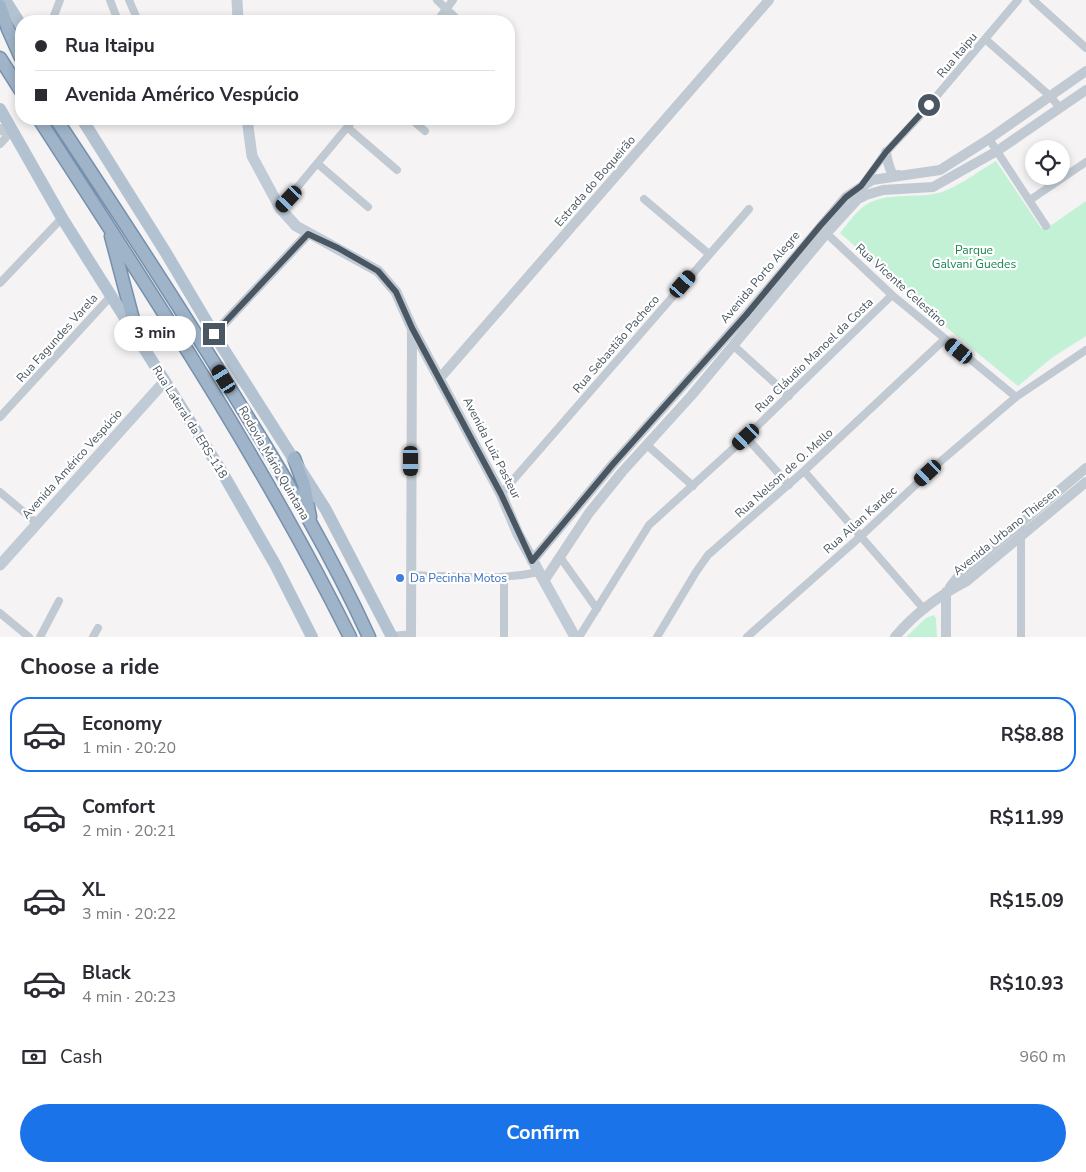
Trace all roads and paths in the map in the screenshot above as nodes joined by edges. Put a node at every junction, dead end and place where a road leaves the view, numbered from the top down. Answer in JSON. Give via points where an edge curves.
{"nodes":[{"id":1,"x":5,"y":0,"type":"edge"},
{"id":2,"x":60,"y":0,"type":"edge"},
{"id":3,"x":110,"y":0,"type":"edge"},
{"id":4,"x":129,"y":0,"type":"edge"},
{"id":5,"x":237,"y":0,"type":"edge"},
{"id":6,"x":437,"y":0,"type":"edge"},
{"id":7,"x":453,"y":0,"type":"edge"},
{"id":8,"x":769,"y":0,"type":"edge"},
{"id":9,"x":1018,"y":0,"type":"edge"},
{"id":10,"x":1033,"y":0,"type":"edge"},
{"id":11,"x":0,"y":6,"type":"edge"},
{"id":12,"x":447,"y":10,"type":"junction"},
{"id":13,"x":54,"y":15,"type":"edge"},
{"id":14,"x":116,"y":15,"type":"edge"},
{"id":15,"x":135,"y":15,"type":"edge"},
{"id":16,"x":238,"y":15,"type":"edge"},
{"id":17,"x":442,"y":15,"type":"edge"},
{"id":18,"x":452,"y":15,"type":"edge"},
{"id":19,"x":15,"y":16,"type":"edge"},
{"id":20,"x":0,"y":31,"type":"edge"},
{"id":21,"x":985,"y":39,"type":"junction"},
{"id":22,"x":15,"y":45,"type":"edge"},
{"id":23,"x":1086,"y":48,"type":"edge"},
{"id":24,"x":15,"y":55,"type":"edge"},
{"id":25,"x":0,"y":58,"type":"edge"},
{"id":26,"x":1086,"y":71,"type":"edge"},
{"id":27,"x":15,"y":82,"type":"edge"},
{"id":28,"x":1086,"y":90,"type":"edge"},
{"id":29,"x":1050,"y":96,"type":"junction"},
{"id":30,"x":1060,"y":108,"type":"junction"},
{"id":31,"x":0,"y":109,"type":"edge"},
{"id":32,"x":43,"y":125,"type":"edge"},
{"id":33,"x":60,"y":125,"type":"edge"},
{"id":34,"x":86,"y":125,"type":"edge"},
{"id":35,"x":248,"y":125,"type":"edge"},
{"id":36,"x":418,"y":125,"type":"edge"},
{"id":37,"x":347,"y":127,"type":"joint"},
{"id":38,"x":425,"y":131,"type":"dead end"},
{"id":39,"x":8,"y":132,"type":"edge"},
{"id":40,"x":989,"y":138,"type":"junction"},
{"id":41,"x":0,"y":144,"type":"edge"},
{"id":42,"x":997,"y":151,"type":"junction"},
{"id":43,"x":886,"y":152,"type":"junction"},
{"id":44,"x":1086,"y":162,"type":"edge"},
{"id":45,"x":318,"y":164,"type":"junction"},
{"id":46,"x":397,"y":170,"type":"dead end"},
{"id":47,"x":900,"y":175,"type":"junction"},
{"id":48,"x":864,"y":190,"type":"junction"},
{"id":49,"x":644,"y":199,"type":"dead end"},
{"id":50,"x":1030,"y":200,"type":"junction"},
{"id":51,"x":368,"y":207,"type":"dead end"},
{"id":52,"x":280,"y":208,"type":"junction"},
{"id":53,"x":749,"y":209,"type":"dead end"},
{"id":54,"x":62,"y":218,"type":"junction"},
{"id":55,"x":106,"y":222,"type":"junction"},
{"id":56,"x":1046,"y":226,"type":"dead end"},
{"id":57,"x":823,"y":230,"type":"junction"},
{"id":58,"x":308,"y":234,"type":"junction"},
{"id":59,"x":709,"y":254,"type":"junction"},
{"id":60,"x":0,"y":283,"type":"edge"},
{"id":61,"x":892,"y":294,"type":"junction"},
{"id":62,"x":111,"y":296,"type":"junction"},
{"id":63,"x":746,"y":315,"type":"junction"},
{"id":64,"x":754,"y":322,"type":"junction"},
{"id":65,"x":412,"y":328,"type":"junction"},
{"id":66,"x":214,"y":334,"type":"junction"},
{"id":67,"x":945,"y":339,"type":"junction"},
{"id":68,"x":139,"y":342,"type":"junction"},
{"id":69,"x":734,"y":346,"type":"junction"},
{"id":70,"x":1086,"y":350,"type":"edge"},
{"id":71,"x":440,"y":378,"type":"junction"},
{"id":72,"x":164,"y":382,"type":"junction"},
{"id":73,"x":680,"y":389,"type":"junction"},
{"id":74,"x":691,"y":396,"type":"junction"},
{"id":75,"x":789,"y":396,"type":"junction"},
{"id":76,"x":1016,"y":397,"type":"junction"},
{"id":77,"x":0,"y":417,"type":"edge"},
{"id":78,"x":746,"y":437,"type":"junction"},
{"id":79,"x":647,"y":445,"type":"junction"},
{"id":80,"x":294,"y":458,"type":"junction"},
{"id":81,"x":613,"y":464,"type":"junction"},
{"id":82,"x":1086,"y":468,"type":"edge"},
{"id":83,"x":804,"y":471,"type":"junction"},
{"id":84,"x":622,"y":472,"type":"junction"},
{"id":85,"x":1086,"y":482,"type":"edge"},
{"id":86,"x":789,"y":485,"type":"junction"},
{"id":87,"x":693,"y":486,"type":"junction"},
{"id":88,"x":0,"y":492,"type":"edge"},
{"id":89,"x":501,"y":494,"type":"junction"},
{"id":90,"x":1021,"y":522,"type":"junction"},
{"id":91,"x":38,"y":524,"type":"junction"},
{"id":92,"x":312,"y":527,"type":"junction"},
{"id":93,"x":860,"y":536,"type":"junction"},
{"id":94,"x":1021,"y":536,"type":"junction"},
{"id":95,"x":560,"y":557,"type":"junction"},
{"id":96,"x":532,"y":561,"type":"junction"},
{"id":97,"x":0,"y":565,"type":"edge"},
{"id":98,"x":411,"y":575,"type":"junction"},
{"id":99,"x":541,"y":576,"type":"junction"},
{"id":100,"x":504,"y":577,"type":"junction"},
{"id":101,"x":946,"y":592,"type":"junction"},
{"id":102,"x":59,"y":601,"type":"dead end"},
{"id":103,"x":923,"y":608,"type":"junction"},
{"id":104,"x":598,"y":609,"type":"junction"},
{"id":105,"x":0,"y":613,"type":"edge"},
{"id":106,"x":98,"y":628,"type":"dead end"},
{"id":107,"x":411,"y":636,"type":"edge"},
{"id":108,"x":29,"y":637,"type":"edge"},
{"id":109,"x":40,"y":637,"type":"edge"},
{"id":110,"x":93,"y":637,"type":"edge"},
{"id":111,"x":312,"y":637,"type":"edge"},
{"id":112,"x":350,"y":637,"type":"edge"},
{"id":113,"x":369,"y":637,"type":"edge"},
{"id":114,"x":393,"y":637,"type":"edge"},
{"id":115,"x":504,"y":637,"type":"edge"},
{"id":116,"x":577,"y":637,"type":"edge"},
{"id":117,"x":657,"y":637,"type":"edge"},
{"id":118,"x":746,"y":637,"type":"edge"},
{"id":119,"x":894,"y":637,"type":"edge"},
{"id":120,"x":946,"y":637,"type":"edge"},
{"id":121,"x":1021,"y":637,"type":"edge"}],
"edges":[{"from":1,"to":19,"type":"main road"},
{"from":2,"to":13,"type":"street"},
{"from":3,"to":14,"type":"street"},
{"from":4,"to":15,"type":"street"},
{"from":5,"to":16,"type":"main road"},
{"from":6,"to":12,"type":"street"},
{"from":7,"to":12,"type":"street"},
{"from":8,"to":71,"type":"street","name":"Estrada do Boqueirão"},
{"from":9,"to":21,"type":"street","name":"Rua Itaipu"},
{"from":10,"to":23,"type":"street"},
{"from":11,"to":22,"type":"highway"},
{"from":12,"to":17,"type":"street"},
{"from":12,"to":18,"type":"street"},
{"from":20,"to":24,"type":"highway"},
{"from":21,"to":29,"type":"street"},
{"from":21,"to":43,"type":"street","name":"Rua Itaipu"},
{"from":25,"to":27,"type":"highway"},
{"from":26,"to":29,"type":"street","name":"Avenida Porto Alegre"},
{"from":28,"to":30,"type":"street","name":"Avenida Porto Alegre"},
{"from":29,"to":30,"type":"street"},
{"from":29,"to":40,"type":"street","name":"Avenida Porto Alegre"},
{"from":30,"to":42,"type":"street","name":"Avenida Porto Alegre"},
{"from":31,"to":39,"type":"main road","name":"Rua Lateral da ERS-118"},
{"from":32,"to":55,"type":"highway","name":"Rodovia Mário Quintana"},
{"from":33,"to":92,"type":"highway","name":"Rodovia Mário Quintana","via":[[215,363]]},
{"from":34,"to":66,"type":"main road"},
{"from":35,"to":52,"type":"main road","name":"Avenida Luiz Pasteur","via":[[252,156]]},
{"from":36,"to":38,"type":"street"},
{"from":37,"to":45,"type":"street"},
{"from":37,"to":46,"type":"street"},
{"from":39,"to":41,"type":"street"},
{"from":39,"to":54,"type":"main road","name":"Rua Lateral da ERS-118"},
{"from":40,"to":42,"type":"street"},
{"from":40,"to":47,"type":"street","name":"Avenida Porto Alegre","via":[[940,170]]},
{"from":42,"to":48,"type":"street","name":"Avenida Porto Alegre","via":[[933,187]]},
{"from":42,"to":50,"type":"street"},
{"from":43,"to":47,"type":"street","via":[[887,163],[894,176]]},
{"from":43,"to":48,"type":"street","name":"Rua Itaipu"},
{"from":44,"to":50,"type":"street"},
{"from":45,"to":51,"type":"street"},
{"from":45,"to":52,"type":"street"},
{"from":47,"to":48,"type":"street","name":"Avenida Porto Alegre","via":[[872,180]]},
{"from":48,"to":57,"type":"street","name":"Avenida Porto Alegre"},
{"from":49,"to":59,"type":"street"},
{"from":50,"to":56,"type":"street"},
{"from":52,"to":58,"type":"main road","name":"Avenida Luiz Pasteur"},
{"from":53,"to":59,"type":"street","name":"Rua Sebastião Pacheco"},
{"from":54,"to":60,"type":"street"},
{"from":54,"to":62,"type":"main road","name":"Rua Lateral da ERS-118"},
{"from":55,"to":68,"type":"highway"},
{"from":55,"to":112,"type":"highway","name":"Rodovia Mário Quintana","via":[[249,451]]},
{"from":57,"to":61,"type":"street","name":"Rua Vicente Celestino"},
{"from":57,"to":63,"type":"street","name":"Avenida Porto Alegre"},
{"from":57,"to":64,"type":"street","name":"Avenida Porto Alegre"},
{"from":58,"to":65,"type":"main road","name":"Avenida Luiz Pasteur","via":[[378,271],[400,298]]},
{"from":58,"to":66,"type":"street"},
{"from":59,"to":89,"type":"street","name":"Rua Sebastião Pacheco"},
{"from":61,"to":67,"type":"street","name":"Rua Vicente Celestino"},
{"from":61,"to":75,"type":"street","name":"Rua Cláudio Manoel da Costa"},
{"from":62,"to":68,"type":"main road","name":"Rua Lateral da ERS-118"},
{"from":62,"to":77,"type":"street","name":"Rua Fagundes Varela"},
{"from":63,"to":64,"type":"street"},
{"from":63,"to":73,"type":"street","name":"Avenida Porto Alegre"},
{"from":64,"to":69,"type":"street","name":"Avenida Porto Alegre"},
{"from":65,"to":71,"type":"main road","name":"Avenida Luiz Pasteur"},
{"from":65,"to":98,"type":"street"},
{"from":66,"to":80,"type":"main road"},
{"from":67,"to":76,"type":"street","name":"Rua Vicente Celestino"},
{"from":67,"to":83,"type":"street","name":"Rua Nelson de O. Mello"},
{"from":68,"to":72,"type":"main road","name":"Rua Lateral da ERS-118"},
{"from":69,"to":74,"type":"street","name":"Avenida Porto Alegre"},
{"from":69,"to":75,"type":"street"},
{"from":70,"to":76,"type":"street","name":"Rua Allan Kardec"},
{"from":71,"to":89,"type":"main road","name":"Avenida Luiz Pasteur"},
{"from":72,"to":91,"type":"main road","name":"Avenida Américo Vespúcio"},
{"from":72,"to":111,"type":"main road","name":"Rua Lateral da ERS-118","via":[[227,481]]},
{"from":73,"to":74,"type":"street"},
{"from":73,"to":81,"type":"street","name":"Avenida Porto Alegre"},
{"from":74,"to":79,"type":"street","name":"Avenida Porto Alegre"},
{"from":75,"to":78,"type":"street","name":"Rua Cláudio Manoel da Costa"},
{"from":76,"to":93,"type":"street","name":"Rua Allan Kardec","via":[[941,460]]},
{"from":78,"to":86,"type":"street"},
{"from":78,"to":87,"type":"street","name":"Rua Cláudio Manoel da Costa"},
{"from":79,"to":84,"type":"street","name":"Avenida Porto Alegre"},
{"from":79,"to":87,"type":"street"},
{"from":80,"to":92,"type":"highway","via":[[304,485]]},
{"from":80,"to":114,"type":"main road","via":[[326,510]]},
{"from":81,"to":84,"type":"street"},
{"from":81,"to":96,"type":"street","name":"Avenida Porto Alegre"},
{"from":82,"to":90,"type":"street","name":"Avenida Urbano Thiesen"},
{"from":83,"to":86,"type":"street","name":"Rua Nelson de O. Mello"},
{"from":83,"to":93,"type":"street"},
{"from":84,"to":95,"type":"street","name":"Avenida Porto Alegre"},
{"from":85,"to":94,"type":"street","name":"Avenida Urbano Thiesen"},
{"from":86,"to":117,"type":"street","name":"Rua Nelson de O. Mello","via":[[708,555]]},
{"from":87,"to":104,"type":"street","name":"Rua Cláudio Manoel da Costa","via":[[649,526]]},
{"from":88,"to":91,"type":"street"},
{"from":89,"to":96,"type":"main road","name":"Avenida Luiz Pasteur"},
{"from":90,"to":94,"type":"street"},
{"from":90,"to":101,"type":"street","name":"Avenida Urbano Thiesen","via":[[962,573]]},
{"from":91,"to":97,"type":"main road","name":"Avenida Américo Vespúcio"},
{"from":92,"to":113,"type":"highway","name":"Rodovia Mário Quintana"},
{"from":93,"to":103,"type":"street"},
{"from":93,"to":118,"type":"street","name":"Rua Allan Kardec"},
{"from":94,"to":101,"type":"street","name":"Avenida Urbano Thiesen","via":[[967,581]]},
{"from":94,"to":121,"type":"street"},
{"from":95,"to":99,"type":"street","name":"Avenida Porto Alegre"},
{"from":95,"to":104,"type":"street"},
{"from":96,"to":99,"type":"main road","name":"Avenida Luiz Pasteur"},
{"from":98,"to":100,"type":"street"},
{"from":98,"to":107,"type":"street"},
{"from":99,"to":100,"type":"street"},
{"from":99,"to":116,"type":"main road","name":"Avenida Luiz Pasteur"},
{"from":100,"to":115,"type":"street"},
{"from":101,"to":103,"type":"street"},
{"from":101,"to":120,"type":"street"},
{"from":102,"to":109,"type":"street"},
{"from":103,"to":119,"type":"street"},
{"from":104,"to":116,"type":"street","name":"Rua Cláudio Manoel da Costa"},
{"from":105,"to":108,"type":"street"},
{"from":106,"to":110,"type":"street"},
{"from":107,"to":114,"type":"street"}]}
